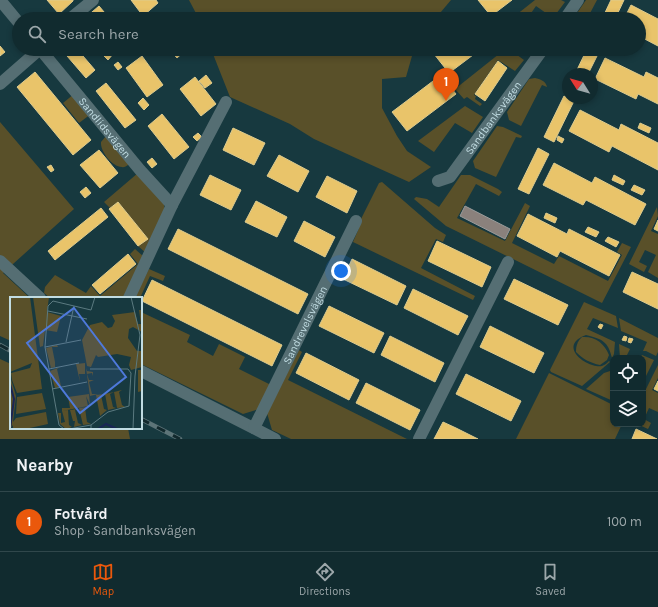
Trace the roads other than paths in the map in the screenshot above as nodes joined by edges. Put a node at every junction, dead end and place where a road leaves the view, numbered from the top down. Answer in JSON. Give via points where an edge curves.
{"nodes":[{"id":1,"x":0,"y":0,"type":"edge"},
{"id":2,"x":93,"y":0,"type":"edge"},
{"id":3,"x":578,"y":0,"type":"edge"},
{"id":4,"x":78,"y":12,"type":"edge"},
{"id":5,"x":569,"y":12,"type":"edge"},
{"id":6,"x":12,"y":15,"type":"edge"},
{"id":7,"x":32,"y":56,"type":"edge"},
{"id":8,"x":46,"y":56,"type":"edge"},
{"id":9,"x":538,"y":56,"type":"edge"},
{"id":10,"x":0,"y":84,"type":"edge"},
{"id":11,"x":226,"y":102,"type":"dead end"},
{"id":12,"x":438,"y":181,"type":"dead end"},
{"id":13,"x":172,"y":205,"type":"junction"},
{"id":14,"x":356,"y":221,"type":"dead end"},
{"id":15,"x":0,"y":261,"type":"edge"},
{"id":16,"x":508,"y":262,"type":"dead end"},
{"id":17,"x":39,"y":297,"type":"edge"},
{"id":18,"x":129,"y":297,"type":"edge"},
{"id":19,"x":142,"y":372,"type":"edge"},
{"id":20,"x":254,"y":428,"type":"junction"},
{"id":21,"x":275,"y":439,"type":"edge"},
{"id":22,"x":420,"y":439,"type":"edge"}],
"edges":[{"from":1,"to":6,"type":"street"},
{"from":2,"to":4,"type":"street"},
{"from":3,"to":5,"type":"street"},
{"from":7,"to":10,"type":"street","name":"Sandlidsvägen"},
{"from":8,"to":13,"type":"street","name":"Sandlidsvägen"},
{"from":9,"to":12,"type":"street","name":"Sandbanksvägen","via":[[450,177]]},
{"from":11,"to":13,"type":"street"},
{"from":13,"to":18,"type":"street"},
{"from":14,"to":20,"type":"street","name":"Sandrevelsvägen"},
{"from":15,"to":17,"type":"street"},
{"from":16,"to":22,"type":"street"},
{"from":19,"to":20,"type":"street"},
{"from":20,"to":21,"type":"street"}]}
